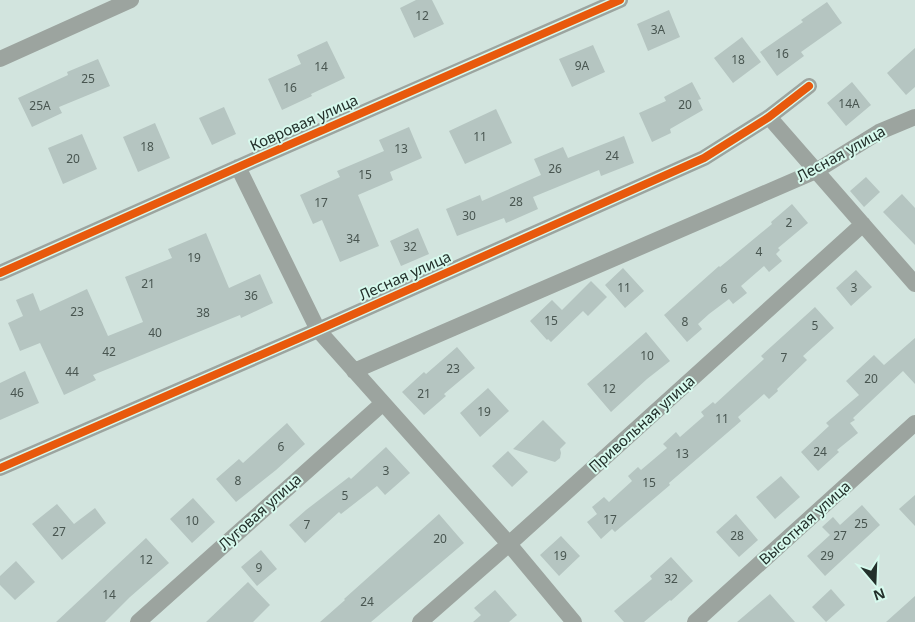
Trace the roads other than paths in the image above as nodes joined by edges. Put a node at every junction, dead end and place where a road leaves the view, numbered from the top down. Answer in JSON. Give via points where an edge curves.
{"nodes":[{"id":1,"x":131,"y":0,"type":"edge"},
{"id":2,"x":620,"y":0,"type":"edge"},
{"id":3,"x":0,"y":59,"type":"edge"},
{"id":4,"x":809,"y":86,"type":"dead end"},
{"id":5,"x":769,"y":117,"type":"junction"},
{"id":6,"x":915,"y":117,"type":"edge"},
{"id":7,"x":238,"y":167,"type":"junction"},
{"id":8,"x":816,"y":171,"type":"junction"},
{"id":9,"x":863,"y":224,"type":"junction"},
{"id":10,"x":0,"y":273,"type":"edge"},
{"id":11,"x":915,"y":284,"type":"edge"},
{"id":12,"x":318,"y":330,"type":"junction"},
{"id":13,"x":354,"y":371,"type":"junction"},
{"id":14,"x":383,"y":402,"type":"junction"},
{"id":15,"x":915,"y":423,"type":"edge"},
{"id":16,"x":0,"y":468,"type":"edge"},
{"id":17,"x":509,"y":544,"type":"junction"},
{"id":18,"x":138,"y":622,"type":"edge"},
{"id":19,"x":420,"y":622,"type":"edge"},
{"id":20,"x":574,"y":622,"type":"edge"},
{"id":21,"x":695,"y":622,"type":"edge"}],
"edges":[{"from":1,"to":3,"type":"street"},
{"from":2,"to":7,"type":"street","name":"Ковровая улица"},
{"from":4,"to":5,"type":"street","name":"Лесная улица"},
{"from":5,"to":8,"type":"street"},
{"from":5,"to":12,"type":"street","name":"Лесная улица","via":[[704,158]]},
{"from":6,"to":8,"type":"street","name":"Лесная улица","via":[[879,132]]},
{"from":7,"to":10,"type":"street","name":"Ковровая улица"},
{"from":7,"to":12,"type":"street"},
{"from":8,"to":9,"type":"street"},
{"from":8,"to":13,"type":"street","name":"Лесная улица"},
{"from":9,"to":11,"type":"street"},
{"from":9,"to":17,"type":"street","name":"Привольная улица"},
{"from":12,"to":13,"type":"street"},
{"from":12,"to":16,"type":"street","name":"Лесная улица"},
{"from":13,"to":14,"type":"street"},
{"from":14,"to":17,"type":"street"},
{"from":14,"to":18,"type":"street","name":"Луговая улица"},
{"from":15,"to":21,"type":"street","name":"Высотная улица"},
{"from":17,"to":19,"type":"street","name":"Привольная улица"},
{"from":17,"to":20,"type":"street"}]}
